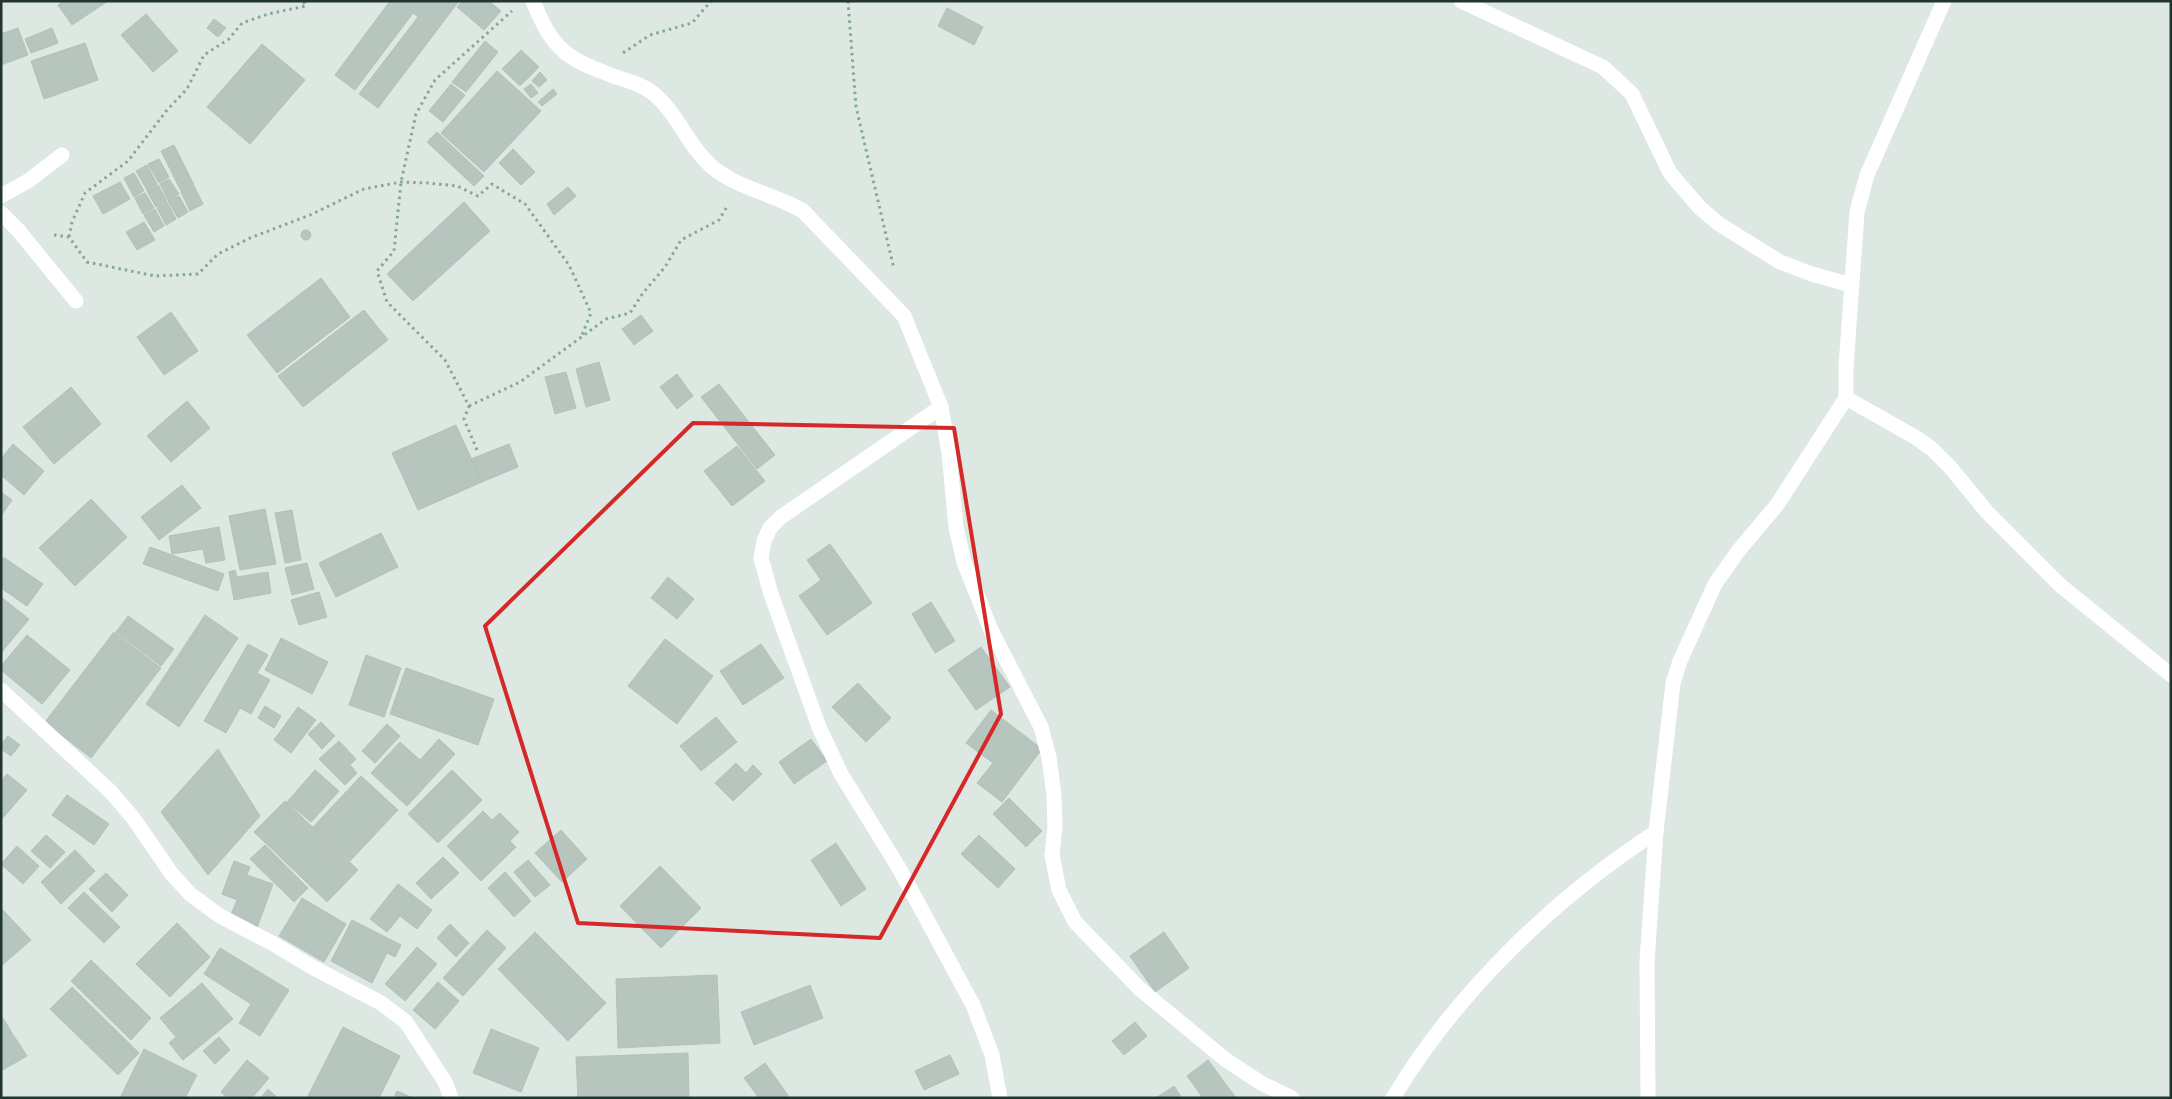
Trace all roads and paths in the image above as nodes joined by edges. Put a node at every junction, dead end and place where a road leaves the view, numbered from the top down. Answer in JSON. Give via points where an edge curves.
{"nodes":[{"id":1,"x":303,"y":1,"type":"edge"},
{"id":2,"x":533,"y":1,"type":"edge"},
{"id":3,"x":711,"y":1,"type":"edge"},
{"id":4,"x":848,"y":1,"type":"edge"},
{"id":5,"x":1461,"y":1,"type":"edge"},
{"id":6,"x":1944,"y":1,"type":"edge"},
{"id":7,"x":516,"y":7,"type":"dead end"},
{"id":8,"x":595,"y":70,"type":"junction"},
{"id":9,"x":62,"y":155,"type":"dead end"},
{"id":10,"x":401,"y":182,"type":"junction"},
{"id":11,"x":741,"y":183,"type":"junction"},
{"id":12,"x":1,"y":196,"type":"edge"},
{"id":13,"x":1,"y":213,"type":"edge"},
{"id":14,"x":51,"y":234,"type":"dead end"},
{"id":15,"x":69,"y":236,"type":"junction"},
{"id":16,"x":895,"y":272,"type":"dead end"},
{"id":17,"x":1851,"y":284,"type":"junction"},
{"id":18,"x":76,"y":301,"type":"dead end"},
{"id":19,"x":582,"y":335,"type":"junction"},
{"id":20,"x":1846,"y":398,"type":"junction"},
{"id":21,"x":469,"y":406,"type":"junction"},
{"id":22,"x":941,"y":406,"type":"junction"},
{"id":23,"x":477,"y":450,"type":"dead end"},
{"id":24,"x":2171,"y":675,"type":"edge"},
{"id":25,"x":1,"y":690,"type":"edge"},
{"id":26,"x":1656,"y":832,"type":"junction"},
{"id":27,"x":451,"y":1098,"type":"edge"},
{"id":28,"x":1000,"y":1098,"type":"edge"},
{"id":29,"x":1292,"y":1098,"type":"edge"},
{"id":30,"x":1392,"y":1098,"type":"edge"},
{"id":31,"x":1648,"y":1098,"type":"edge"}],
"edges":[{"from":1,"to":15,"type":"path","via":[[306,6],[242,23],[229,39],[204,55],[187,89],[128,161],[85,193]]},
{"from":2,"to":8,"type":"street","via":[[559,49],[571,59]]},
{"from":3,"to":8,"type":"path","via":[[692,23],[650,35]]},
{"from":4,"to":16,"type":"path","via":[[856,107]]},
{"from":5,"to":17,"type":"street","via":[[1603,68],[1632,94],[1670,172],[1700,208],[1719,224],[1780,262]]},
{"from":6,"to":17,"type":"street","via":[[1867,175],[1857,212]]},
{"from":7,"to":10,"type":"path","via":[[435,80],[416,114]]},
{"from":8,"to":11,"type":"street","via":[[640,85],[653,94],[666,105],[707,162]]},
{"from":9,"to":12,"type":"street","via":[[28,181]]},
{"from":10,"to":15,"type":"path","via":[[364,188],[310,215],[250,238],[218,254],[198,274],[155,276],[87,262]]},
{"from":10,"to":19,"type":"path","via":[[458,186],[478,196],[492,184],[525,204],[569,265],[580,286],[590,313]]},
{"from":10,"to":21,"type":"path","via":[[394,251],[377,271],[387,302],[445,360]]},
{"from":11,"to":19,"type":"path","via":[[719,220],[681,240],[630,313],[606,318]]},
{"from":11,"to":22,"type":"street","via":[[803,211],[904,316]]},
{"from":13,"to":18,"type":"street"},
{"from":14,"to":15,"type":"path"},
{"from":17,"to":20,"type":"street"},
{"from":19,"to":21,"type":"path","via":[[520,382]]},
{"from":20,"to":24,"type":"street","via":[[1932,449],[1987,512],[2061,586]]},
{"from":20,"to":26,"type":"street","via":[[1777,505],[1715,584],[1698,618],[1673,683]]},
{"from":21,"to":23,"type":"path","via":[[464,419]]},
{"from":22,"to":28,"type":"street","via":[[781,517],[770,528],[760,558],[819,727],[841,774],[899,868],[973,1005],[992,1055]]},
{"from":22,"to":29,"type":"street","via":[[956,527],[964,562],[991,630],[1041,727],[1054,795],[1052,854],[1059,890],[1075,922],[1141,990],[1226,1060]]},
{"from":25,"to":27,"type":"street","via":[[111,792],[190,894],[220,916],[312,968],[382,1002],[406,1022],[445,1082]]},
{"from":26,"to":30,"type":"street","via":[[1621,855],[1521,939],[1449,1017]]},
{"from":26,"to":31,"type":"street","via":[[1647,961]]}]}
